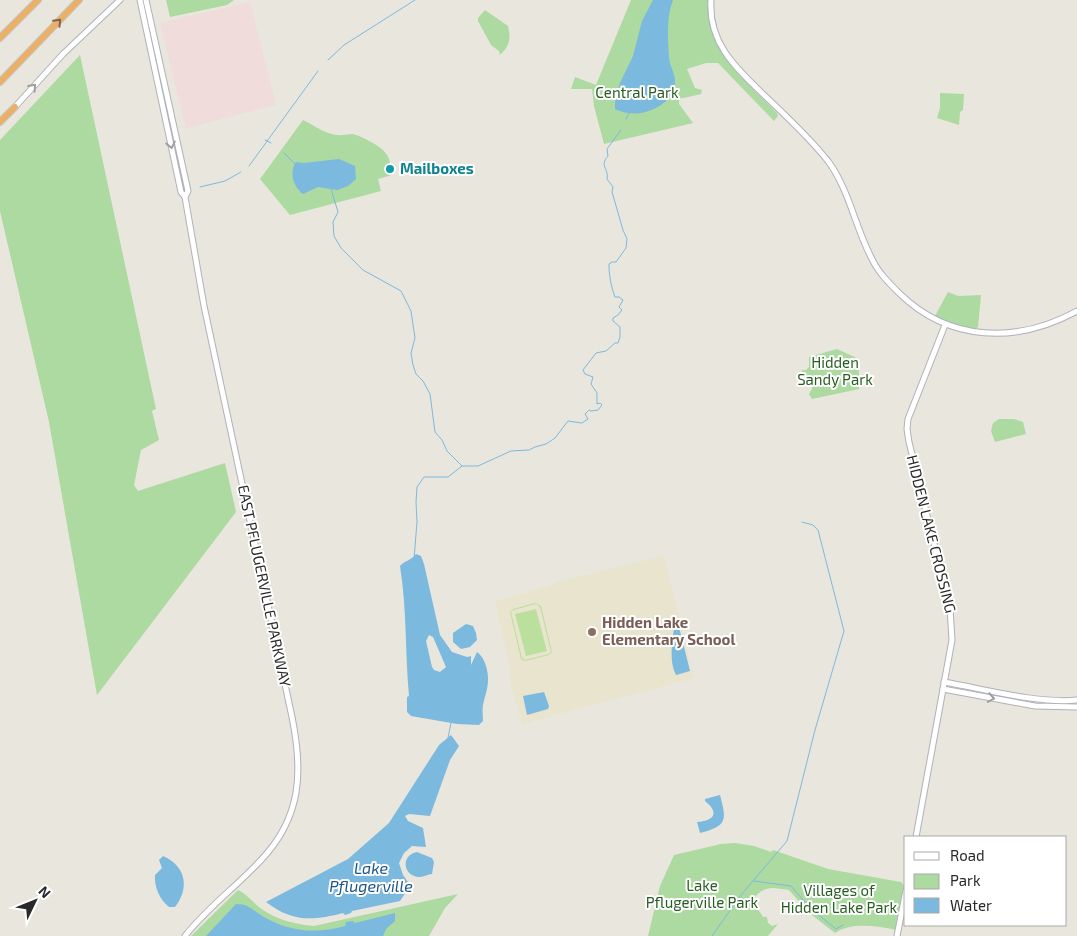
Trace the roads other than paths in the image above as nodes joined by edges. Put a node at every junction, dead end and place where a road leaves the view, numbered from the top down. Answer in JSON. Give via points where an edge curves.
{"nodes":[{"id":1,"x":38,"y":0,"type":"edge"},
{"id":2,"x":79,"y":0,"type":"edge"},
{"id":3,"x":120,"y":0,"type":"edge"},
{"id":4,"x":711,"y":0,"type":"edge"},
{"id":5,"x":141,"y":1,"type":"edge"},
{"id":6,"x":0,"y":38,"type":"edge"},
{"id":7,"x":157,"y":78,"type":"junction"},
{"id":8,"x":0,"y":82,"type":"edge"},
{"id":9,"x":15,"y":107,"type":"joint"},
{"id":10,"x":173,"y":122,"type":"junction"},
{"id":11,"x":0,"y":123,"type":"edge"},
{"id":12,"x":186,"y":197,"type":"junction"},
{"id":13,"x":1077,"y":312,"type":"edge"},
{"id":14,"x":945,"y":325,"type":"junction"},
{"id":15,"x":944,"y":682,"type":"junction"},
{"id":16,"x":943,"y":689,"type":"junction"},
{"id":17,"x":1077,"y":700,"type":"edge"},
{"id":18,"x":1077,"y":707,"type":"edge"},
{"id":19,"x":916,"y":836,"type":"edge"},
{"id":20,"x":904,"y":900,"type":"edge"},
{"id":21,"x":185,"y":936,"type":"edge"},
{"id":22,"x":897,"y":936,"type":"edge"}],
"edges":[{"from":1,"to":6,"type":"highway"},
{"from":8,"to":2,"type":"highway","one_way":true},
{"from":9,"to":3,"type":"street","one_way":true,"via":[[63,54]]},
{"from":4,"to":14,"type":"street","via":[[713,26],[720,46],[829,162],[845,189],[879,271],[918,310]]},
{"from":5,"to":7,"type":"street","name":"EAST PFLUGERVILLE PARKWAY"},
{"from":5,"to":10,"type":"street","name":"EAST PFLUGERVILLE PARKWAY"},
{"from":7,"to":10,"type":"street","via":[[168,116]]},
{"from":7,"to":12,"type":"street","name":"EAST PFLUGERVILLE PARKWAY","one_way":true,"via":[[181,192]]},
{"from":9,"to":11,"type":"highway"},
{"from":10,"to":12,"type":"street","name":"EAST PFLUGERVILLE PARKWAY","via":[[188,191]]},
{"from":12,"to":21,"type":"street","name":"EAST PFLUGERVILLE PARKWAY","via":[[204,306],[292,716],[299,780],[286,826],[275,844],[200,917]]},
{"from":13,"to":14,"type":"street","via":[[1052,324],[1023,332],[979,333]]},
{"from":14,"to":15,"type":"street","name":"HIDDEN LAKE CROSSING","via":[[913,405],[907,429],[952,618],[952,640]]},
{"from":15,"to":16,"type":"street","name":"HIDDEN LAKE CROSSING"},
{"from":15,"to":17,"type":"street","via":[[1042,699]]},
{"from":16,"to":18,"type":"street","one_way":true,"via":[[1035,706]]},
{"from":16,"to":19,"type":"street","name":"HIDDEN LAKE CROSSING"},
{"from":20,"to":22,"type":"street"}]}
